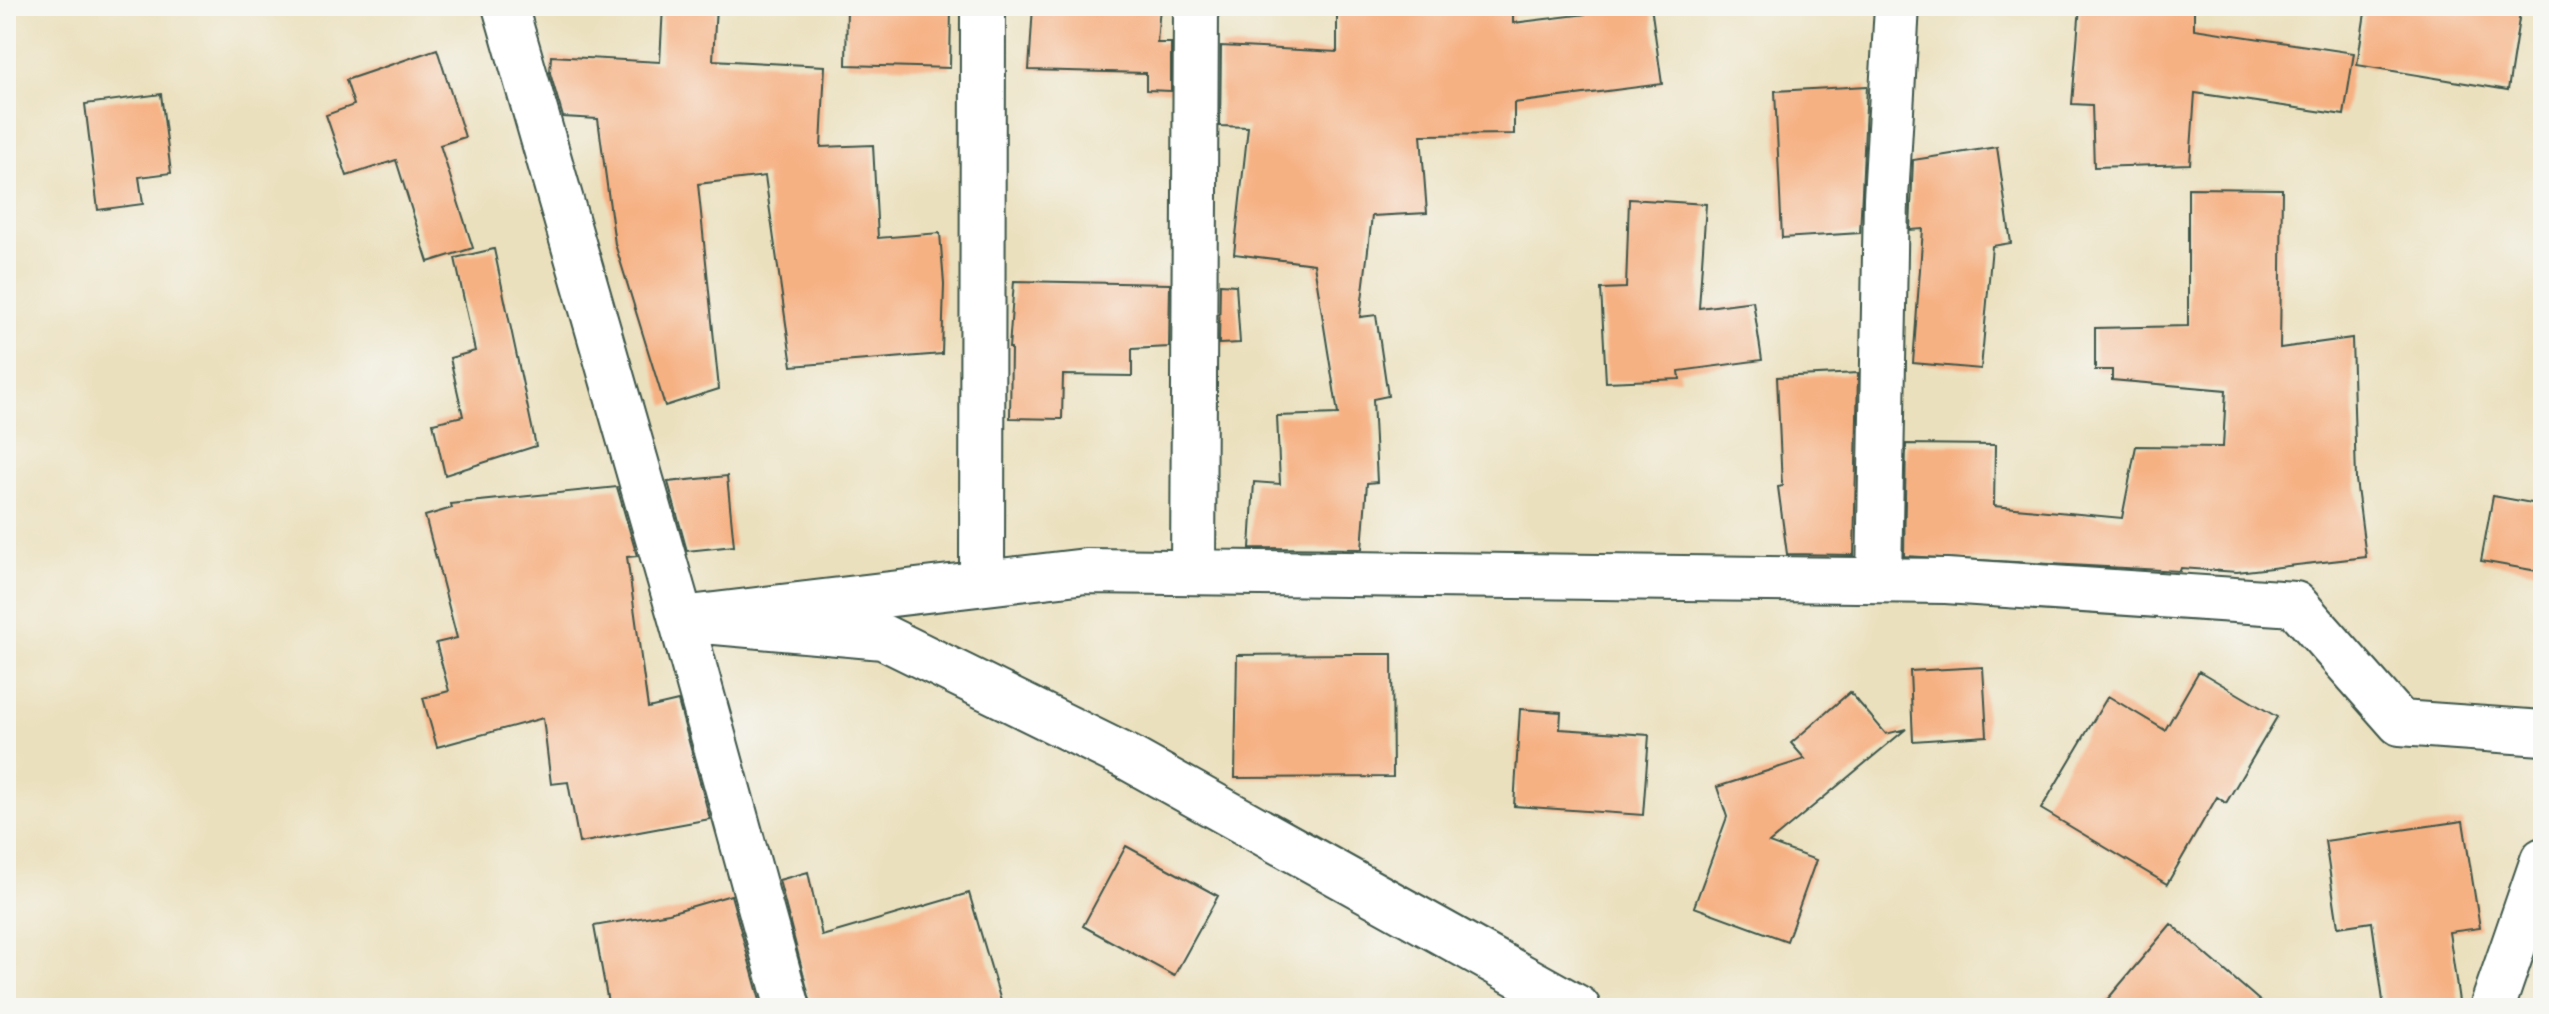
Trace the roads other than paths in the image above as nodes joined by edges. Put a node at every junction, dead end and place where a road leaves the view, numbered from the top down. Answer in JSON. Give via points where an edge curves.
{"nodes":[{"id":1,"x":505,"y":6,"type":"edge"},
{"id":2,"x":983,"y":6,"type":"edge"},
{"id":3,"x":1196,"y":6,"type":"edge"},
{"id":4,"x":1897,"y":6,"type":"edge"},
{"id":5,"x":1193,"y":572,"type":"junction"},
{"id":6,"x":1879,"y":580,"type":"junction"},
{"id":7,"x":982,"y":583,"type":"junction"},
{"id":8,"x":681,"y":619,"type":"junction"},
{"id":9,"x":2543,"y":733,"type":"edge"},
{"id":10,"x":2543,"y":860,"type":"edge"},
{"id":11,"x":788,"y":1008,"type":"edge"},
{"id":12,"x":1578,"y":1008,"type":"edge"},
{"id":13,"x":2492,"y":1008,"type":"edge"}],
"edges":[{"from":1,"to":8,"type":"street"},
{"from":2,"to":7,"type":"street"},
{"from":3,"to":5,"type":"street"},
{"from":4,"to":6,"type":"street","via":[[1886,198]]},
{"from":5,"to":6,"type":"street"},
{"from":5,"to":7,"type":"street","via":[[1086,571]]},
{"from":6,"to":9,"type":"street","via":[[2295,604],[2400,723]]},
{"from":7,"to":8,"type":"street"},
{"from":8,"to":11,"type":"street"},
{"from":8,"to":12,"type":"street","via":[[883,637],[1127,757]]},
{"from":10,"to":13,"type":"street"}]}
